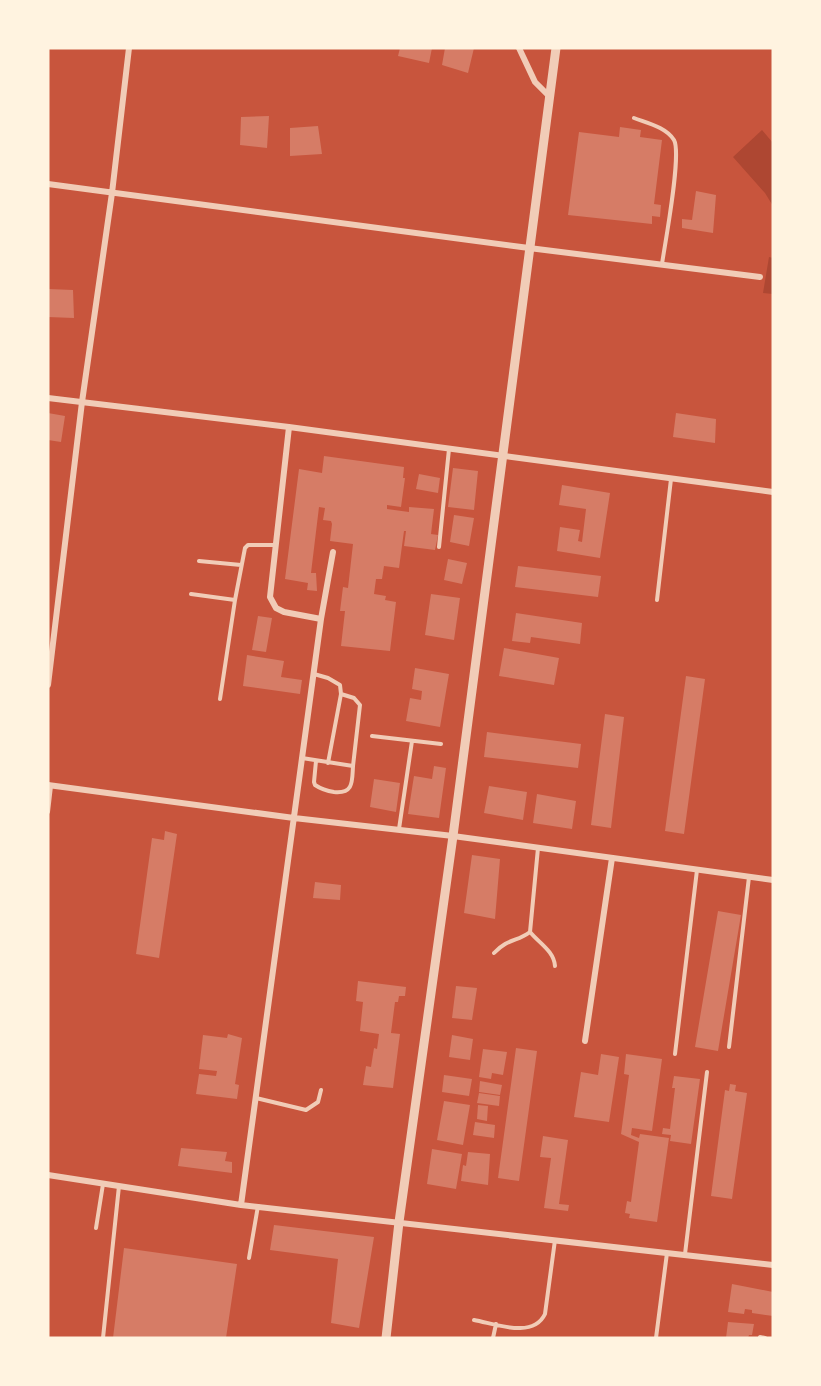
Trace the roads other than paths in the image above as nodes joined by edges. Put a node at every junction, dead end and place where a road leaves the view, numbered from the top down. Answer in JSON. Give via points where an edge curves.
{"nodes":[{"id":1,"x":129,"y":48,"type":"edge"},
{"id":2,"x":519,"y":48,"type":"edge"},
{"id":3,"x":556,"y":48,"type":"edge"},
{"id":4,"x":550,"y":97,"type":"junction"},
{"id":5,"x":634,"y":118,"type":"dead end"},
{"id":6,"x":48,"y":183,"type":"edge"},
{"id":7,"x":112,"y":193,"type":"junction"},
{"id":8,"x":529,"y":248,"type":"junction"},
{"id":9,"x":662,"y":265,"type":"junction"},
{"id":10,"x":760,"y":277,"type":"dead end"},
{"id":11,"x":48,"y":398,"type":"edge"},
{"id":12,"x":82,"y":402,"type":"junction"},
{"id":13,"x":290,"y":427,"type":"junction"},
{"id":14,"x":449,"y":449,"type":"junction"},
{"id":15,"x":502,"y":457,"type":"junction"},
{"id":16,"x":671,"y":479,"type":"junction"},
{"id":17,"x":773,"y":492,"type":"edge"},
{"id":18,"x":276,"y":545,"type":"junction"},
{"id":19,"x":439,"y":547,"type":"dead end"},
{"id":20,"x":333,"y":552,"type":"dead end"},
{"id":21,"x":199,"y":561,"type":"dead end"},
{"id":22,"x":241,"y":565,"type":"junction"},
{"id":23,"x":191,"y":594,"type":"dead end"},
{"id":24,"x":234,"y":600,"type":"junction"},
{"id":25,"x":657,"y":600,"type":"dead end"},
{"id":26,"x":321,"y":619,"type":"junction"},
{"id":27,"x":314,"y":674,"type":"junction"},
{"id":28,"x":48,"y":685,"type":"edge"},
{"id":29,"x":341,"y":693,"type":"junction"},
{"id":30,"x":220,"y":699,"type":"dead end"},
{"id":31,"x":372,"y":736,"type":"dead end"},
{"id":32,"x":412,"y":741,"type":"junction"},
{"id":33,"x":441,"y":744,"type":"dead end"},
{"id":34,"x":302,"y":758,"type":"junction"},
{"id":35,"x":316,"y":761,"type":"junction"},
{"id":36,"x":328,"y":763,"type":"junction"},
{"id":37,"x":353,"y":766,"type":"junction"},
{"id":38,"x":50,"y":785,"type":"edge"},
{"id":39,"x":48,"y":812,"type":"edge"},
{"id":40,"x":294,"y":818,"type":"junction"},
{"id":41,"x":399,"y":830,"type":"junction"},
{"id":42,"x":453,"y":836,"type":"junction"},
{"id":43,"x":538,"y":848,"type":"junction"},
{"id":44,"x":612,"y":858,"type":"junction"},
{"id":45,"x":698,"y":869,"type":"junction"},
{"id":46,"x":749,"y":877,"type":"junction"},
{"id":47,"x":773,"y":880,"type":"edge"},
{"id":48,"x":530,"y":932,"type":"junction"},
{"id":49,"x":494,"y":953,"type":"dead end"},
{"id":50,"x":555,"y":966,"type":"dead end"},
{"id":51,"x":585,"y":1041,"type":"dead end"},
{"id":52,"x":729,"y":1047,"type":"dead end"},
{"id":53,"x":675,"y":1054,"type":"dead end"},
{"id":54,"x":707,"y":1072,"type":"dead end"},
{"id":55,"x":321,"y":1090,"type":"dead end"},
{"id":56,"x":255,"y":1098,"type":"junction"},
{"id":57,"x":48,"y":1175,"type":"edge"},
{"id":58,"x":103,"y":1183,"type":"junction"},
{"id":59,"x":119,"y":1185,"type":"junction"},
{"id":60,"x":241,"y":1205,"type":"junction"},
{"id":61,"x":258,"y":1206,"type":"junction"},
{"id":62,"x":399,"y":1222,"type":"junction"},
{"id":63,"x":96,"y":1228,"type":"dead end"},
{"id":64,"x":555,"y":1240,"type":"junction"},
{"id":65,"x":667,"y":1252,"type":"junction"},
{"id":66,"x":685,"y":1254,"type":"junction"},
{"id":67,"x":249,"y":1258,"type":"dead end"},
{"id":68,"x":773,"y":1264,"type":"edge"},
{"id":69,"x":474,"y":1320,"type":"dead end"},
{"id":70,"x":496,"y":1324,"type":"junction"},
{"id":71,"x":760,"y":1337,"type":"edge"},
{"id":72,"x":103,"y":1338,"type":"edge"},
{"id":73,"x":386,"y":1338,"type":"edge"},
{"id":74,"x":493,"y":1338,"type":"edge"},
{"id":75,"x":656,"y":1338,"type":"edge"},
{"id":76,"x":765,"y":1338,"type":"edge"}],
"edges":[{"from":1,"to":7,"type":"street"},
{"from":2,"to":4,"type":"street","via":[[535,82]]},
{"from":3,"to":4,"type":"street"},
{"from":4,"to":8,"type":"street"},
{"from":5,"to":9,"type":"lane","via":[[663,129],[676,147]]},
{"from":6,"to":7,"type":"street"},
{"from":7,"to":8,"type":"street"},
{"from":7,"to":12,"type":"street"},
{"from":8,"to":9,"type":"street"},
{"from":8,"to":15,"type":"street"},
{"from":9,"to":10,"type":"street"},
{"from":11,"to":12,"type":"street"},
{"from":12,"to":13,"type":"street"},
{"from":12,"to":28,"type":"street"},
{"from":13,"to":14,"type":"street"},
{"from":13,"to":18,"type":"street"},
{"from":14,"to":15,"type":"street"},
{"from":14,"to":19,"type":"lane"},
{"from":15,"to":16,"type":"street"},
{"from":15,"to":42,"type":"street"},
{"from":16,"to":17,"type":"street"},
{"from":16,"to":25,"type":"lane"},
{"from":18,"to":22,"type":"lane","via":[[248,545]]},
{"from":18,"to":26,"type":"street","via":[[272,603],[284,612]]},
{"from":20,"to":26,"type":"street"},
{"from":21,"to":22,"type":"lane"},
{"from":22,"to":24,"type":"lane"},
{"from":23,"to":24,"type":"lane"},
{"from":24,"to":30,"type":"lane"},
{"from":26,"to":27,"type":"street"},
{"from":27,"to":29,"type":"lane","via":[[340,685]]},
{"from":27,"to":34,"type":"street"},
{"from":29,"to":36,"type":"lane"},
{"from":29,"to":37,"type":"lane","via":[[360,705]]},
{"from":31,"to":32,"type":"lane"},
{"from":32,"to":33,"type":"lane"},
{"from":32,"to":41,"type":"lane"},
{"from":34,"to":35,"type":"lane"},
{"from":34,"to":40,"type":"street"},
{"from":35,"to":36,"type":"lane"},
{"from":35,"to":37,"type":"lane","via":[[315,785],[332,791],[347,790]]},
{"from":36,"to":37,"type":"lane"},
{"from":38,"to":39,"type":"lane"},
{"from":38,"to":40,"type":"street"},
{"from":40,"to":41,"type":"street"},
{"from":40,"to":56,"type":"street"},
{"from":41,"to":42,"type":"street"},
{"from":42,"to":43,"type":"street"},
{"from":42,"to":62,"type":"street"},
{"from":43,"to":44,"type":"street"},
{"from":43,"to":48,"type":"lane"},
{"from":44,"to":45,"type":"street"},
{"from":44,"to":51,"type":"street"},
{"from":45,"to":46,"type":"street"},
{"from":45,"to":53,"type":"lane"},
{"from":46,"to":47,"type":"street"},
{"from":46,"to":52,"type":"lane"},
{"from":48,"to":49,"type":"lane","via":[[506,942]]},
{"from":48,"to":50,"type":"lane","via":[[555,958]]},
{"from":54,"to":66,"type":"lane"},
{"from":55,"to":56,"type":"lane","via":[[318,1102],[306,1110]]},
{"from":56,"to":60,"type":"street"},
{"from":57,"to":58,"type":"street"},
{"from":58,"to":59,"type":"street"},
{"from":58,"to":63,"type":"lane"},
{"from":59,"to":60,"type":"street"},
{"from":59,"to":72,"type":"lane"},
{"from":60,"to":61,"type":"street"},
{"from":61,"to":62,"type":"street"},
{"from":61,"to":67,"type":"lane"},
{"from":62,"to":64,"type":"street"},
{"from":62,"to":73,"type":"street"},
{"from":64,"to":65,"type":"street"},
{"from":64,"to":70,"type":"lane","via":[[542,1319],[532,1327]]},
{"from":65,"to":66,"type":"street"},
{"from":65,"to":75,"type":"lane"},
{"from":66,"to":68,"type":"street"},
{"from":69,"to":70,"type":"lane"},
{"from":70,"to":74,"type":"lane"},
{"from":71,"to":76,"type":"lane"}]}
